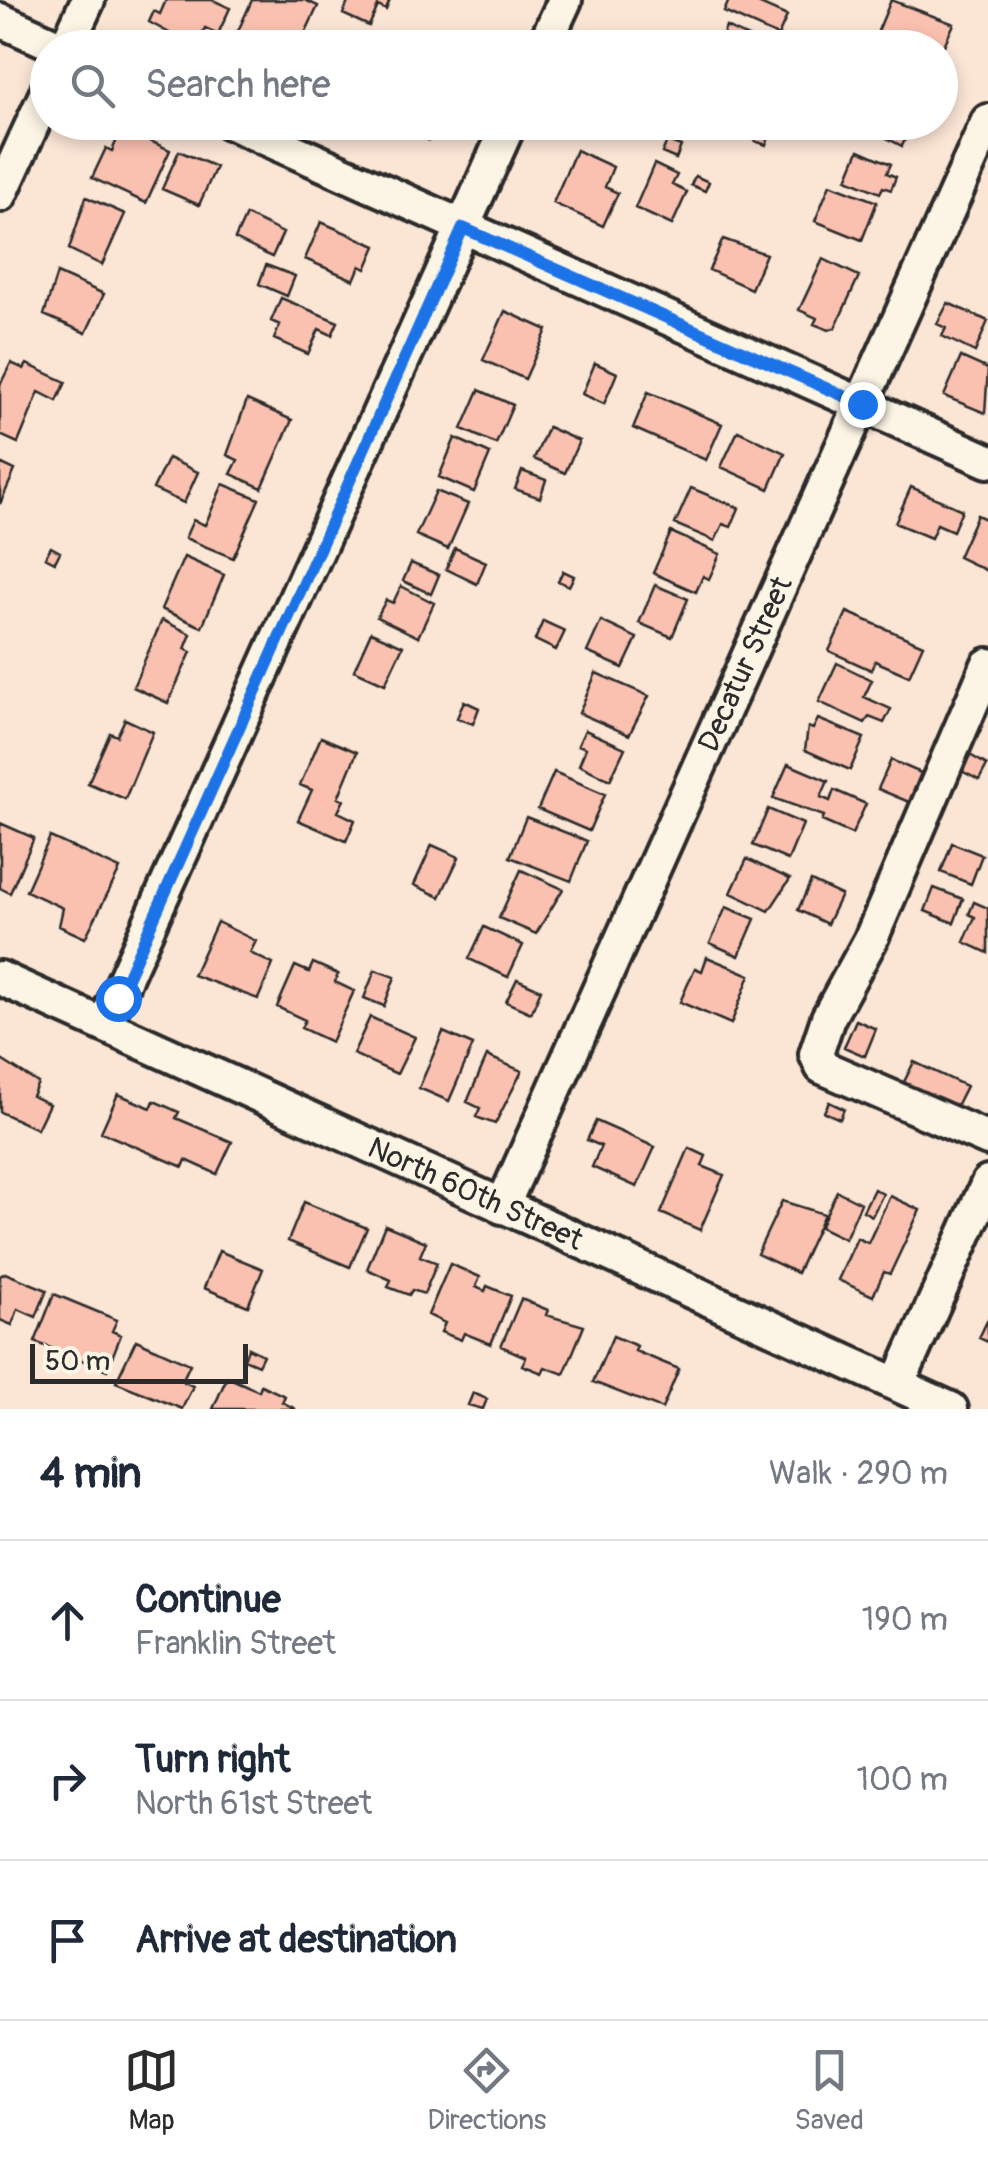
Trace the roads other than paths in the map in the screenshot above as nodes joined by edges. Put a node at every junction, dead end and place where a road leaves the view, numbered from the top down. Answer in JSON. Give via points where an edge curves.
{"nodes":[{"id":1,"x":88,"y":0,"type":"edge"},
{"id":2,"x":564,"y":0,"type":"edge"},
{"id":3,"x":0,"y":20,"type":"edge"},
{"id":4,"x":73,"y":30,"type":"edge"},
{"id":5,"x":551,"y":30,"type":"edge"},
{"id":6,"x":30,"y":33,"type":"edge"},
{"id":7,"x":988,"y":121,"type":"edge"},
{"id":8,"x":30,"y":129,"type":"edge"},
{"id":9,"x":269,"y":140,"type":"edge"},
{"id":10,"x":502,"y":140,"type":"edge"},
{"id":11,"x":0,"y":195,"type":"edge"},
{"id":12,"x":463,"y":228,"type":"junction"},
{"id":13,"x":862,"y":404,"type":"junction"},
{"id":14,"x":988,"y":461,"type":"edge"},
{"id":15,"x":988,"y":665,"type":"edge"},
{"id":16,"x":0,"y":978,"type":"edge"},
{"id":17,"x":104,"y":1025,"type":"junction"},
{"id":18,"x":988,"y":1140,"type":"edge"},
{"id":19,"x":988,"y":1183,"type":"edge"},
{"id":20,"x":502,"y":1206,"type":"junction"},
{"id":21,"x":898,"y":1384,"type":"junction"},
{"id":22,"x":952,"y":1409,"type":"edge"}],
"edges":[{"from":1,"to":4,"type":"street"},
{"from":2,"to":5,"type":"street"},
{"from":3,"to":6,"type":"street"},
{"from":7,"to":13,"type":"street","name":"Decatur Street"},
{"from":8,"to":11,"type":"street"},
{"from":9,"to":12,"type":"street"},
{"from":10,"to":12,"type":"street"},
{"from":12,"to":13,"type":"street"},
{"from":12,"to":17,"type":"street"},
{"from":13,"to":14,"type":"street"},
{"from":13,"to":20,"type":"street","name":"Decatur Street"},
{"from":15,"to":18,"type":"street","via":[[816,1054],[822,1067]]},
{"from":16,"to":17,"type":"street","name":"North 60th Street"},
{"from":17,"to":20,"type":"street","name":"North 60th Street"},
{"from":19,"to":21,"type":"street"},
{"from":20,"to":21,"type":"street","name":"North 60th Street"},
{"from":21,"to":22,"type":"street","name":"North 60th Street"}]}
